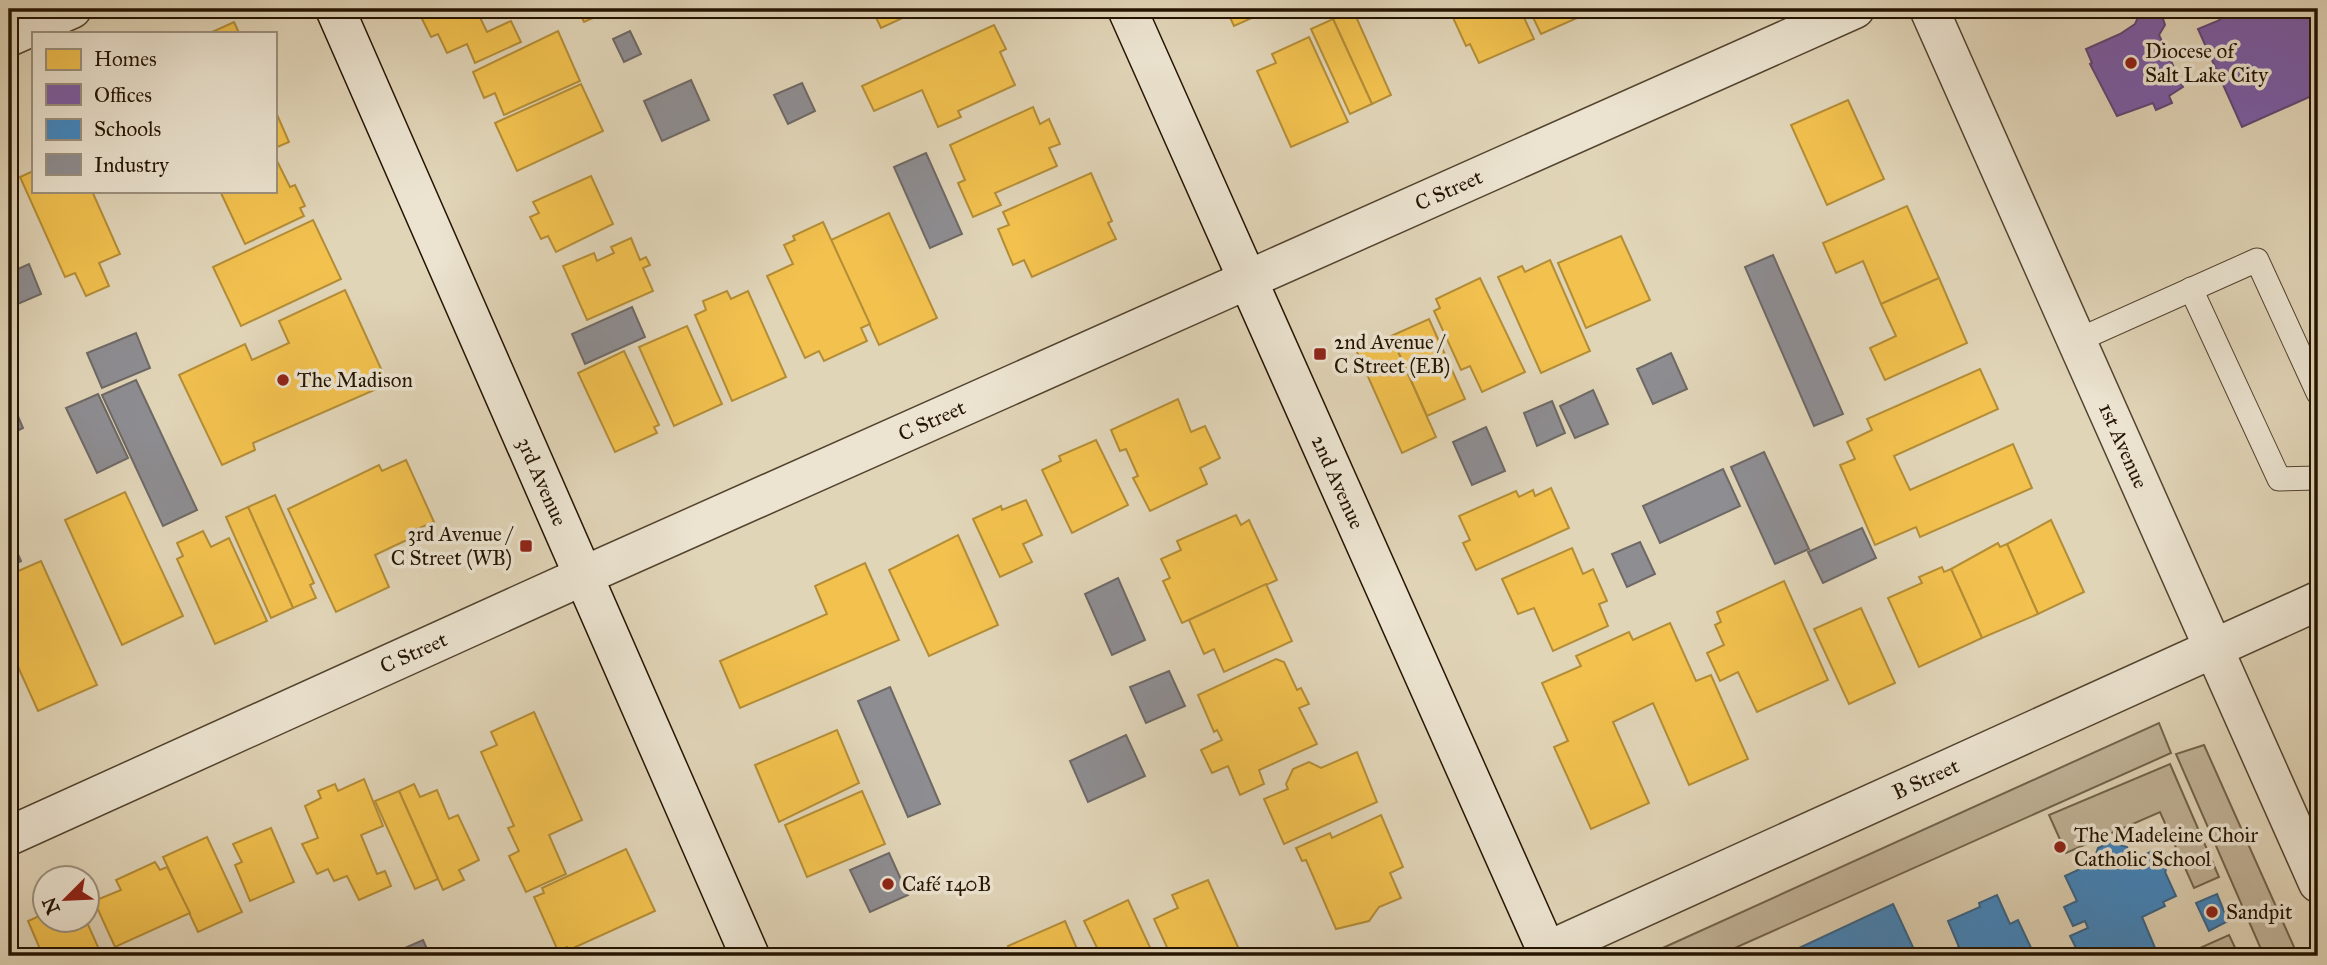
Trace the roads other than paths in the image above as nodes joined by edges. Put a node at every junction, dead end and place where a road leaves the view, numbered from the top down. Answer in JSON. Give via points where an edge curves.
{"nodes":[{"id":1,"x":72,"y":9,"type":"edge"},
{"id":2,"x":335,"y":9,"type":"edge"},
{"id":3,"x":1127,"y":9,"type":"edge"},
{"id":4,"x":1855,"y":9,"type":"edge"},
{"id":5,"x":1929,"y":9,"type":"edge"},
{"id":6,"x":9,"y":37,"type":"edge"},
{"id":7,"x":1249,"y":279,"type":"junction"},
{"id":8,"x":2191,"y":289,"type":"junction"},
{"id":9,"x":2076,"y":341,"type":"junction"},
{"id":10,"x":2318,"y":393,"type":"edge"},
{"id":11,"x":2318,"y":478,"type":"edge"},
{"id":12,"x":583,"y":576,"type":"junction"},
{"id":13,"x":2318,"y":601,"type":"edge"},
{"id":14,"x":2214,"y":649,"type":"junction"},
{"id":15,"x":9,"y":836,"type":"edge"},
{"id":16,"x":2318,"y":883,"type":"edge"},
{"id":17,"x":1543,"y":954,"type":"edge"},
{"id":18,"x":750,"y":956,"type":"edge"}],
"edges":[{"from":1,"to":6,"type":"street"},
{"from":2,"to":12,"type":"street","name":"3rd Avenue"},
{"from":3,"to":7,"type":"street","name":"2nd Avenue"},
{"from":4,"to":7,"type":"street","name":"C Street"},
{"from":5,"to":9,"type":"street","name":"1st Avenue"},
{"from":7,"to":12,"type":"street","name":"C Street"},
{"from":7,"to":17,"type":"street","name":"2nd Avenue"},
{"from":8,"to":9,"type":"lane"},
{"from":8,"to":10,"type":"lane","via":[[2257,260]]},
{"from":8,"to":11,"type":"lane","via":[[2279,479]]},
{"from":9,"to":14,"type":"street","name":"1st Avenue"},
{"from":12,"to":15,"type":"street","name":"C Street"},
{"from":12,"to":18,"type":"street","name":"3rd Avenue"},
{"from":13,"to":14,"type":"street","name":"B Street"},
{"from":14,"to":16,"type":"street","name":"1st Avenue"},
{"from":14,"to":17,"type":"street","name":"B Street"}]}
